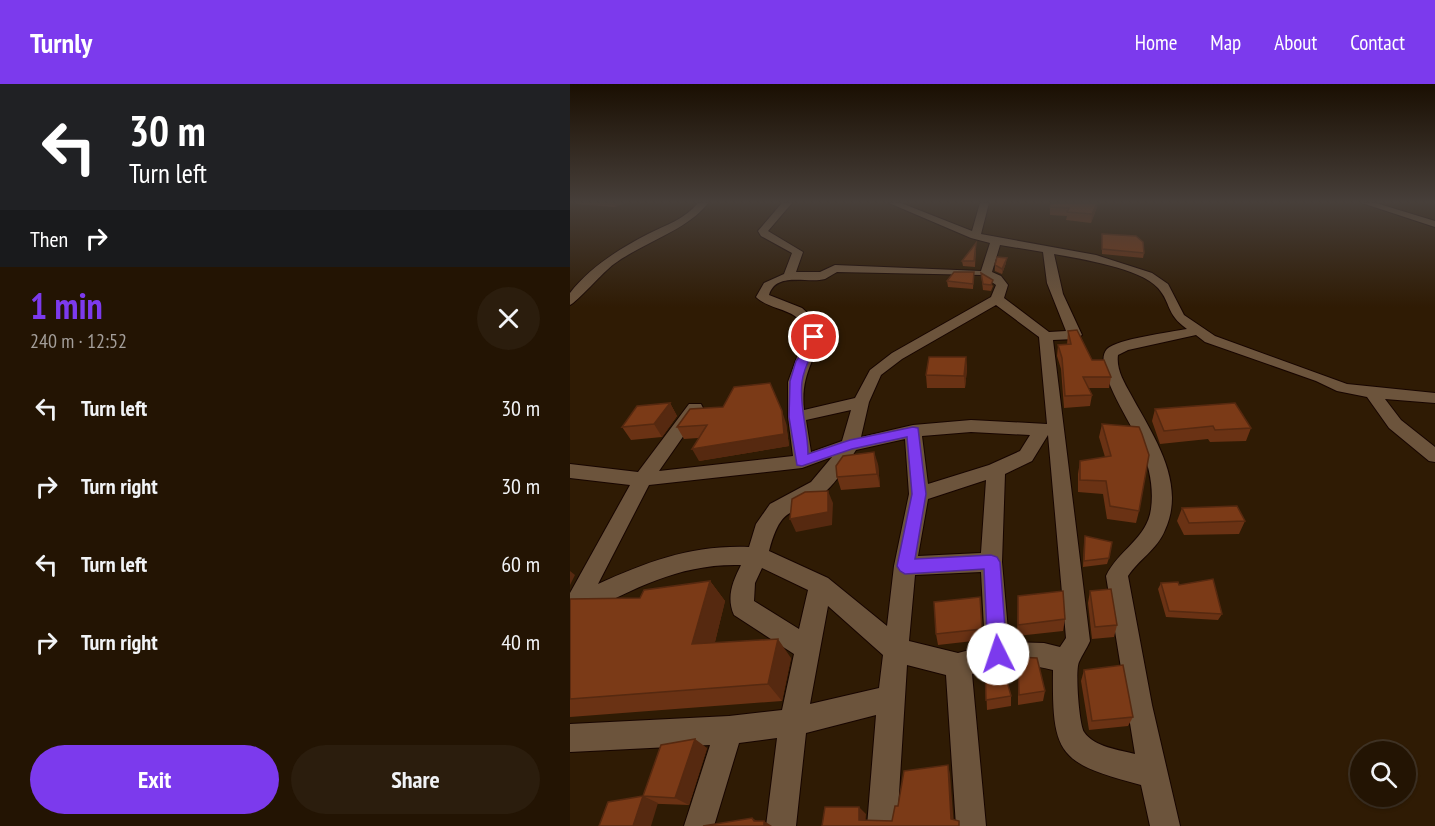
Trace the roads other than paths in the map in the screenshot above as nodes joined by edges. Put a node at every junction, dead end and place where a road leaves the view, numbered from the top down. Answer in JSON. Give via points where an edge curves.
{"nodes":[{"id":1,"x":650,"y":238,"type":"edge"},
{"id":2,"x":772,"y":238,"type":"edge"},
{"id":3,"x":982,"y":238,"type":"edge"},
{"id":4,"x":996,"y":241,"type":"junction"},
{"id":5,"x":1048,"y":249,"type":"junction"},
{"id":6,"x":986,"y":273,"type":"junction"},
{"id":7,"x":789,"y":276,"type":"junction"},
{"id":8,"x":997,"y":299,"type":"junction"},
{"id":9,"x":570,"y":301,"type":"edge"},
{"id":10,"x":1197,"y":331,"type":"junction"},
{"id":11,"x":1046,"y":336,"type":"junction"},
{"id":12,"x":1372,"y":393,"type":"junction"},
{"id":13,"x":1435,"y":398,"type":"edge"},
{"id":14,"x":861,"y":402,"type":"junction"},
{"id":15,"x":695,"y":408,"type":"edge"},
{"id":16,"x":796,"y":417,"type":"junction"},
{"id":17,"x":1049,"y":430,"type":"junction"},
{"id":18,"x":913,"y":431,"type":"junction"},
{"id":19,"x":850,"y":445,"type":"junction"},
{"id":20,"x":1435,"y":456,"type":"edge"},
{"id":21,"x":802,"y":461,"type":"junction"},
{"id":22,"x":996,"y":470,"type":"junction"},
{"id":23,"x":570,"y":471,"type":"edge"},
{"id":24,"x":643,"y":479,"type":"junction"},
{"id":25,"x":919,"y":494,"type":"junction"},
{"id":26,"x":757,"y":557,"type":"junction"},
{"id":27,"x":991,"y":562,"type":"junction"},
{"id":28,"x":905,"y":566,"type":"junction"},
{"id":29,"x":820,"y":585,"type":"junction"},
{"id":30,"x":573,"y":609,"type":"edge"},
{"id":31,"x":807,"y":649,"type":"junction"},
{"id":32,"x":896,"y":650,"type":"junction"},
{"id":33,"x":998,"y":654,"type":"junction"},
{"id":34,"x":1065,"y":661,"type":"junction"},
{"id":35,"x":958,"y":666,"type":"junction"},
{"id":36,"x":891,"y":698,"type":"junction"},
{"id":37,"x":793,"y":722,"type":"junction"},
{"id":38,"x":729,"y":730,"type":"junction"},
{"id":39,"x":570,"y":738,"type":"edge"},
{"id":40,"x":1152,"y":773,"type":"junction"},
{"id":41,"x":699,"y":826,"type":"edge"},
{"id":42,"x":781,"y":826,"type":"edge"},
{"id":43,"x":882,"y":826,"type":"edge"},
{"id":44,"x":971,"y":826,"type":"edge"},
{"id":45,"x":1165,"y":826,"type":"edge"}],
"edges":[{"from":1,"to":9,"type":"street","via":[[584,283]]},
{"from":2,"to":7,"type":"street","via":[[798,252]]},
{"from":3,"to":4,"type":"street"},
{"from":4,"to":5,"type":"street"},
{"from":4,"to":6,"type":"street"},
{"from":5,"to":10,"type":"street","via":[[1096,258],[1159,281],[1179,317]]},
{"from":5,"to":11,"type":"street","via":[[1053,284],[1075,335]]},
{"from":6,"to":7,"type":"street","via":[[835,268],[822,276]]},
{"from":6,"to":8,"type":"street","via":[[1002,285]]},
{"from":7,"to":16,"type":"street","via":[[767,285],[762,297],[791,306],[814,329],[796,381]]},
{"from":8,"to":11,"type":"street"},
{"from":8,"to":14,"type":"street","via":[[883,366],[875,373]]},
{"from":10,"to":12,"type":"street","via":[[1343,388]]},
{"from":10,"to":40,"type":"street","via":[[1125,346],[1109,357],[1122,393],[1149,443],[1163,497],[1156,531],[1117,576]]},
{"from":11,"to":17,"type":"street"},
{"from":12,"to":13,"type":"street"},
{"from":12,"to":20,"type":"street","via":[[1395,424]]},
{"from":14,"to":16,"type":"street"},
{"from":14,"to":19,"type":"street"},
{"from":15,"to":24,"type":"street"},
{"from":16,"to":21,"type":"street"},
{"from":17,"to":18,"type":"street","via":[[971,426]]},
{"from":17,"to":22,"type":"street","via":[[1026,456]]},
{"from":17,"to":34,"type":"street","via":[[1078,641]]},
{"from":18,"to":19,"type":"street"},
{"from":18,"to":25,"type":"street"},
{"from":19,"to":21,"type":"street"},
{"from":19,"to":26,"type":"street","via":[[818,487],[777,510],[766,524]]},
{"from":21,"to":24,"type":"street"},
{"from":22,"to":25,"type":"street"},
{"from":22,"to":27,"type":"street"},
{"from":23,"to":24,"type":"street"},
{"from":24,"to":30,"type":"street"},
{"from":25,"to":28,"type":"street"},
{"from":26,"to":29,"type":"street"},
{"from":26,"to":30,"type":"street","via":[[688,561],[654,569]]},
{"from":26,"to":31,"type":"street","via":[[744,582],[742,607]]},
{"from":27,"to":28,"type":"street"},
{"from":27,"to":33,"type":"street"},
{"from":28,"to":32,"type":"street"},
{"from":29,"to":31,"type":"street"},
{"from":29,"to":32,"type":"street"},
{"from":31,"to":37,"type":"street"},
{"from":32,"to":35,"type":"street"},
{"from":32,"to":36,"type":"street"},
{"from":33,"to":34,"type":"street","via":[[1044,655]]},
{"from":33,"to":35,"type":"street"},
{"from":34,"to":40,"type":"street","via":[[1069,728],[1074,742],[1093,755]]},
{"from":35,"to":44,"type":"street"},
{"from":36,"to":37,"type":"street"},
{"from":36,"to":43,"type":"street"},
{"from":37,"to":38,"type":"street"},
{"from":37,"to":42,"type":"street"},
{"from":38,"to":39,"type":"street"},
{"from":38,"to":41,"type":"street"},
{"from":40,"to":45,"type":"street"}]}
